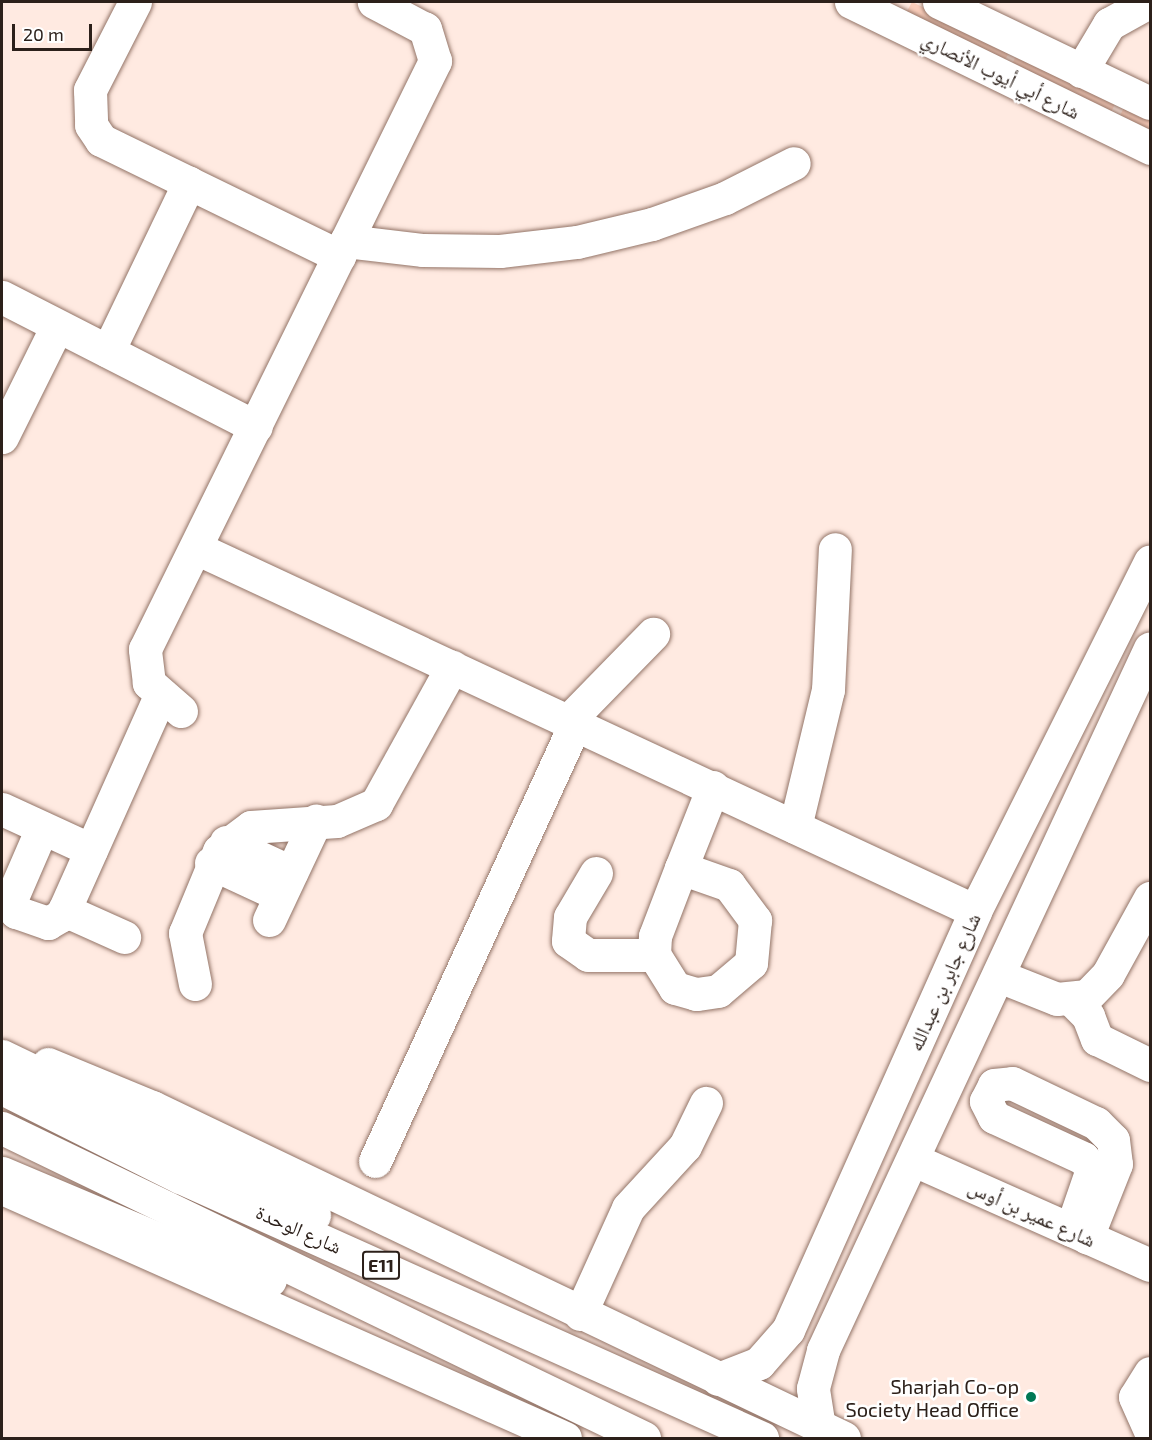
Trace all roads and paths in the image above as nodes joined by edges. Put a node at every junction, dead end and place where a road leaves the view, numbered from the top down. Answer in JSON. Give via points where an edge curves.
{"nodes":[{"id":1,"x":135,"y":2,"type":"edge"},
{"id":2,"x":374,"y":2,"type":"edge"},
{"id":3,"x":851,"y":2,"type":"edge"},
{"id":4,"x":939,"y":2,"type":"edge"},
{"id":5,"x":1141,"y":11,"type":"dead end"},
{"id":6,"x":1085,"y":73,"type":"junction"},
{"id":7,"x":1150,"y":103,"type":"edge"},
{"id":8,"x":1150,"y":148,"type":"edge"},
{"id":9,"x":794,"y":163,"type":"dead end"},
{"id":10,"x":189,"y":183,"type":"junction"},
{"id":11,"x":343,"y":248,"type":"junction"},
{"id":12,"x":2,"y":297,"type":"edge"},
{"id":13,"x":57,"y":326,"type":"junction"},
{"id":14,"x":108,"y":351,"type":"junction"},
{"id":15,"x":256,"y":427,"type":"junction"},
{"id":16,"x":2,"y":437,"type":"edge"},
{"id":17,"x":196,"y":548,"type":"junction"},
{"id":18,"x":835,"y":549,"type":"dead end"},
{"id":19,"x":1150,"y":561,"type":"edge"},
{"id":20,"x":653,"y":634,"type":"dead end"},
{"id":21,"x":1150,"y":649,"type":"edge"},
{"id":22,"x":452,"y":667,"type":"junction"},
{"id":23,"x":572,"y":722,"type":"junction"},
{"id":24,"x":713,"y":787,"type":"junction"},
{"id":25,"x":2,"y":809,"type":"edge"},
{"id":26,"x":316,"y":820,"type":"junction"},
{"id":27,"x":795,"y":827,"type":"junction"},
{"id":28,"x":42,"y":828,"type":"junction"},
{"id":29,"x":91,"y":850,"type":"junction"},
{"id":30,"x":218,"y":853,"type":"junction"},
{"id":31,"x":681,"y":868,"type":"junction"},
{"id":32,"x":596,"y":873,"type":"dead end"},
{"id":33,"x":1150,"y":898,"type":"edge"},
{"id":34,"x":64,"y":910,"type":"junction"},
{"id":35,"x":975,"y":911,"type":"junction"},
{"id":36,"x":124,"y":937,"type":"dead end"},
{"id":37,"x":654,"y":956,"type":"junction"},
{"id":38,"x":999,"y":976,"type":"junction"},
{"id":39,"x":195,"y":984,"type":"dead end"},
{"id":40,"x":1072,"y":1000,"type":"junction"},
{"id":41,"x":2,"y":1047,"type":"edge"},
{"id":42,"x":2,"y":1056,"type":"edge"},
{"id":43,"x":1150,"y":1065,"type":"edge"},
{"id":44,"x":2,"y":1088,"type":"edge"},
{"id":45,"x":706,"y":1103,"type":"dead end"},
{"id":46,"x":2,"y":1128,"type":"edge"},
{"id":47,"x":914,"y":1160,"type":"junction"},
{"id":48,"x":375,"y":1161,"type":"dead end"},
{"id":49,"x":1104,"y":1167,"type":"dead end"},
{"id":50,"x":2,"y":1173,"type":"edge"},
{"id":51,"x":2,"y":1188,"type":"edge"},
{"id":52,"x":849,"y":1194,"type":"junction"},
{"id":53,"x":1079,"y":1233,"type":"junction"},
{"id":54,"x":1150,"y":1265,"type":"edge"},
{"id":55,"x":848,"y":1299,"type":"junction"},
{"id":56,"x":495,"y":1314,"type":"junction"},
{"id":57,"x":579,"y":1314,"type":"junction"},
{"id":58,"x":389,"y":1318,"type":"junction"},
{"id":59,"x":718,"y":1379,"type":"junction"},
{"id":60,"x":1146,"y":1382,"type":"edge"},
{"id":61,"x":489,"y":1402,"type":"junction"},
{"id":62,"x":1150,"y":1431,"type":"edge"},
{"id":63,"x":832,"y":1433,"type":"edge"},
{"id":64,"x":509,"y":1438,"type":"edge"},
{"id":65,"x":565,"y":1438,"type":"edge"},
{"id":66,"x":644,"y":1438,"type":"edge"},
{"id":67,"x":762,"y":1438,"type":"edge"}],
"edges":[{"from":1,"to":10,"type":"main road","via":[[90,90],[91,125],[115,150]]},
{"from":2,"to":11,"type":"main road","via":[[424,29],[435,61]]},
{"from":3,"to":8,"type":"main road","name":"شارع أبي أيوب الأنصاري"},
{"from":4,"to":6,"type":"main road","name":"شارع أبي أيوب الأنصاري"},
{"from":5,"to":6,"type":"main road","via":[[1111,33]]},
{"from":6,"to":7,"type":"main road","name":"شارع أبي أيوب الأنصاري"},
{"from":9,"to":11,"type":"main road","via":[[704,205],[577,242],[500,251]]},
{"from":10,"to":11,"type":"main road"},
{"from":10,"to":14,"type":"main road"},
{"from":11,"to":15,"type":"main road"},
{"from":12,"to":13,"type":"main road"},
{"from":13,"to":14,"type":"main road"},
{"from":13,"to":16,"type":"main road"},
{"from":14,"to":15,"type":"main road"},
{"from":15,"to":17,"type":"main road"},
{"from":17,"to":22,"type":"main road"},
{"from":17,"to":29,"type":"main road","via":[[145,649],[147,674],[170,703]]},
{"from":18,"to":27,"type":"main road","via":[[828,690]]},
{"from":19,"to":35,"type":"main road","name":"شارع جابر بن عبدالله"},
{"from":20,"to":23,"type":"main road"},
{"from":21,"to":38,"type":"main road"},
{"from":22,"to":23,"type":"main road"},
{"from":22,"to":26,"type":"main road","via":[[375,804],[337,821]]},
{"from":23,"to":24,"type":"main road"},
{"from":23,"to":48,"type":"main road"},
{"from":24,"to":27,"type":"main road"},
{"from":24,"to":31,"type":"main road"},
{"from":25,"to":28,"type":"main road"},
{"from":26,"to":30,"type":"main road","via":[[252,827]]},
{"from":26,"to":30,"type":"main road","via":[[280,896]]},
{"from":27,"to":35,"type":"main road"},
{"from":28,"to":29,"type":"main road"},
{"from":28,"to":34,"type":"main road","via":[[10,902],[39,923],[56,921]]},
{"from":29,"to":34,"type":"main road"},
{"from":30,"to":39,"type":"main road","via":[[185,933]]},
{"from":31,"to":37,"type":"main road","via":[[655,936]]},
{"from":31,"to":37,"type":"main road","via":[[729,885],[746,900],[757,942],[751,963],[727,985],[696,994],[675,988]]},
{"from":32,"to":37,"type":"main road","via":[[570,917],[568,941],[588,955]]},
{"from":33,"to":40,"type":"main road","via":[[1100,987]]},
{"from":34,"to":36,"type":"main road"},
{"from":35,"to":52,"type":"main road","name":"شارع جابر بن عبدالله"},
{"from":38,"to":40,"type":"main road"},
{"from":38,"to":47,"type":"main road"},
{"from":40,"to":43,"type":"main road","via":[[1088,1016],[1097,1039]]},
{"from":41,"to":57,"type":"main road","via":[[128,1095]]},
{"from":42,"to":56,"type":"main road","via":[[197,1150]]},
{"from":44,"to":56,"type":"main road","name":"شارع الوحدة","number":"E11","via":[[180,1177]]},
{"from":45,"to":57,"type":"main road","via":[[685,1146],[628,1208]]},
{"from":46,"to":58,"type":"main road","name":"شارع الوحدة","number":"E11"},
{"from":47,"to":53,"type":"main road","name":"شارع عمير بن أوس"},
{"from":47,"to":55,"type":"main road"},
{"from":49,"to":53,"type":"main road"},
{"from":50,"to":58,"type":"main road","via":[[212,1261]]},
{"from":51,"to":61,"type":"main road"},
{"from":52,"to":55,"type":"main road","via":[[824,1284],[833,1300]]},
{"from":52,"to":59,"type":"main road","name":"شارع جابر بن عبدالله","via":[[776,1348],[740,1373]]},
{"from":53,"to":54,"type":"main road","name":"شارع عمير بن أوس"},
{"from":55,"to":63,"type":"main road","via":[[816,1368],[813,1388]]},
{"from":56,"to":67,"type":"main road","name":"شارع الوحدة","number":"E11"},
{"from":57,"to":59,"type":"main road"},
{"from":58,"to":66,"type":"main road","name":"شارع الوحدة","number":"E11"},
{"from":59,"to":63,"type":"main road"},
{"from":60,"to":62,"type":"main road","via":[[1136,1407]]},
{"from":61,"to":64,"type":"main road"},
{"from":61,"to":65,"type":"main road"}]}
